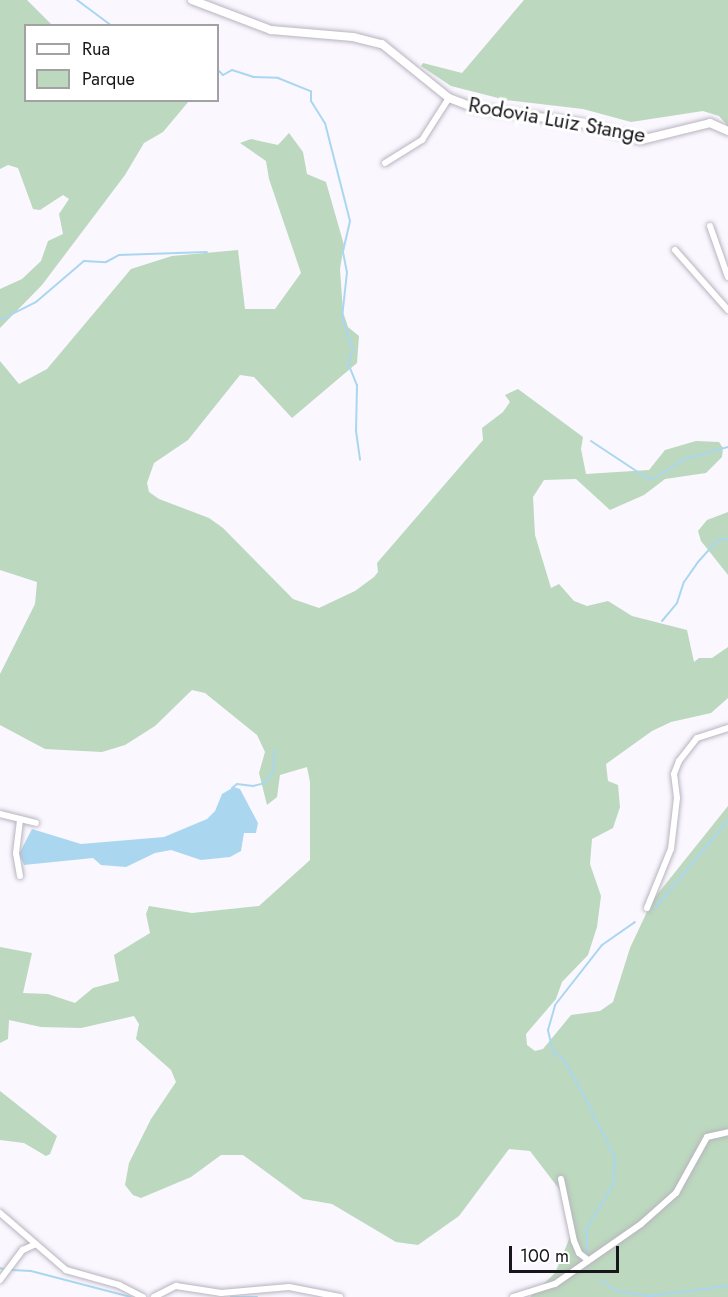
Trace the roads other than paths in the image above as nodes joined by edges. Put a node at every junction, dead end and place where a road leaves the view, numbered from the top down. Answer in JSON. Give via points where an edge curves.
{"nodes":[{"id":1,"x":192,"y":0,"type":"edge"},
{"id":2,"x":448,"y":98,"type":"junction"},
{"id":3,"x":728,"y":131,"type":"edge"},
{"id":4,"x":384,"y":163,"type":"dead end"},
{"id":5,"x":710,"y":226,"type":"dead end"},
{"id":6,"x":675,"y":250,"type":"dead end"},
{"id":7,"x":728,"y":277,"type":"edge"},
{"id":8,"x":728,"y":310,"type":"edge"},
{"id":9,"x":728,"y":728,"type":"edge"},
{"id":10,"x":0,"y":814,"type":"edge"},
{"id":11,"x":20,"y":821,"type":"junction"},
{"id":12,"x":36,"y":823,"type":"dead end"},
{"id":13,"x":20,"y":876,"type":"dead end"},
{"id":14,"x":647,"y":908,"type":"dead end"},
{"id":15,"x":728,"y":1132,"type":"edge"},
{"id":16,"x":561,"y":1179,"type":"dead end"},
{"id":17,"x":0,"y":1213,"type":"edge"},
{"id":18,"x":36,"y":1244,"type":"junction"},
{"id":19,"x":588,"y":1260,"type":"junction"},
{"id":20,"x":0,"y":1280,"type":"edge"},
{"id":21,"x":542,"y":1290,"type":"junction"},
{"id":22,"x":143,"y":1297,"type":"edge"},
{"id":23,"x":154,"y":1297,"type":"edge"},
{"id":24,"x":340,"y":1297,"type":"edge"},
{"id":25,"x":513,"y":1297,"type":"edge"},
{"id":26,"x":536,"y":1297,"type":"edge"}],
"edges":[{"from":1,"to":2,"type":"street","name":"Rodovia Luiz Stange","via":[[271,30],[353,37],[382,44]]},
{"from":2,"to":3,"type":"street","name":"Rodovia Luiz Stange","via":[[475,108],[581,123],[641,140],[710,123]]},
{"from":2,"to":4,"type":"street","via":[[422,140]]},
{"from":5,"to":7,"type":"street"},
{"from":6,"to":8,"type":"street"},
{"from":9,"to":14,"type":"street","via":[[697,738],[679,760],[674,774],[677,798],[671,849]]},
{"from":10,"to":11,"type":"street"},
{"from":11,"to":12,"type":"street"},
{"from":11,"to":13,"type":"street","via":[[16,853]]},
{"from":15,"to":19,"type":"street","via":[[707,1137],[676,1193],[641,1224]]},
{"from":16,"to":19,"type":"street","via":[[574,1241],[579,1253]]},
{"from":17,"to":18,"type":"street"},
{"from":18,"to":20,"type":"street","via":[[22,1250]]},
{"from":18,"to":22,"type":"street","via":[[66,1270],[119,1285]]},
{"from":19,"to":21,"type":"street"},
{"from":21,"to":25,"type":"street"},
{"from":21,"to":26,"type":"street"},
{"from":23,"to":24,"type":"street","via":[[176,1286],[221,1293],[289,1287]]}]}
